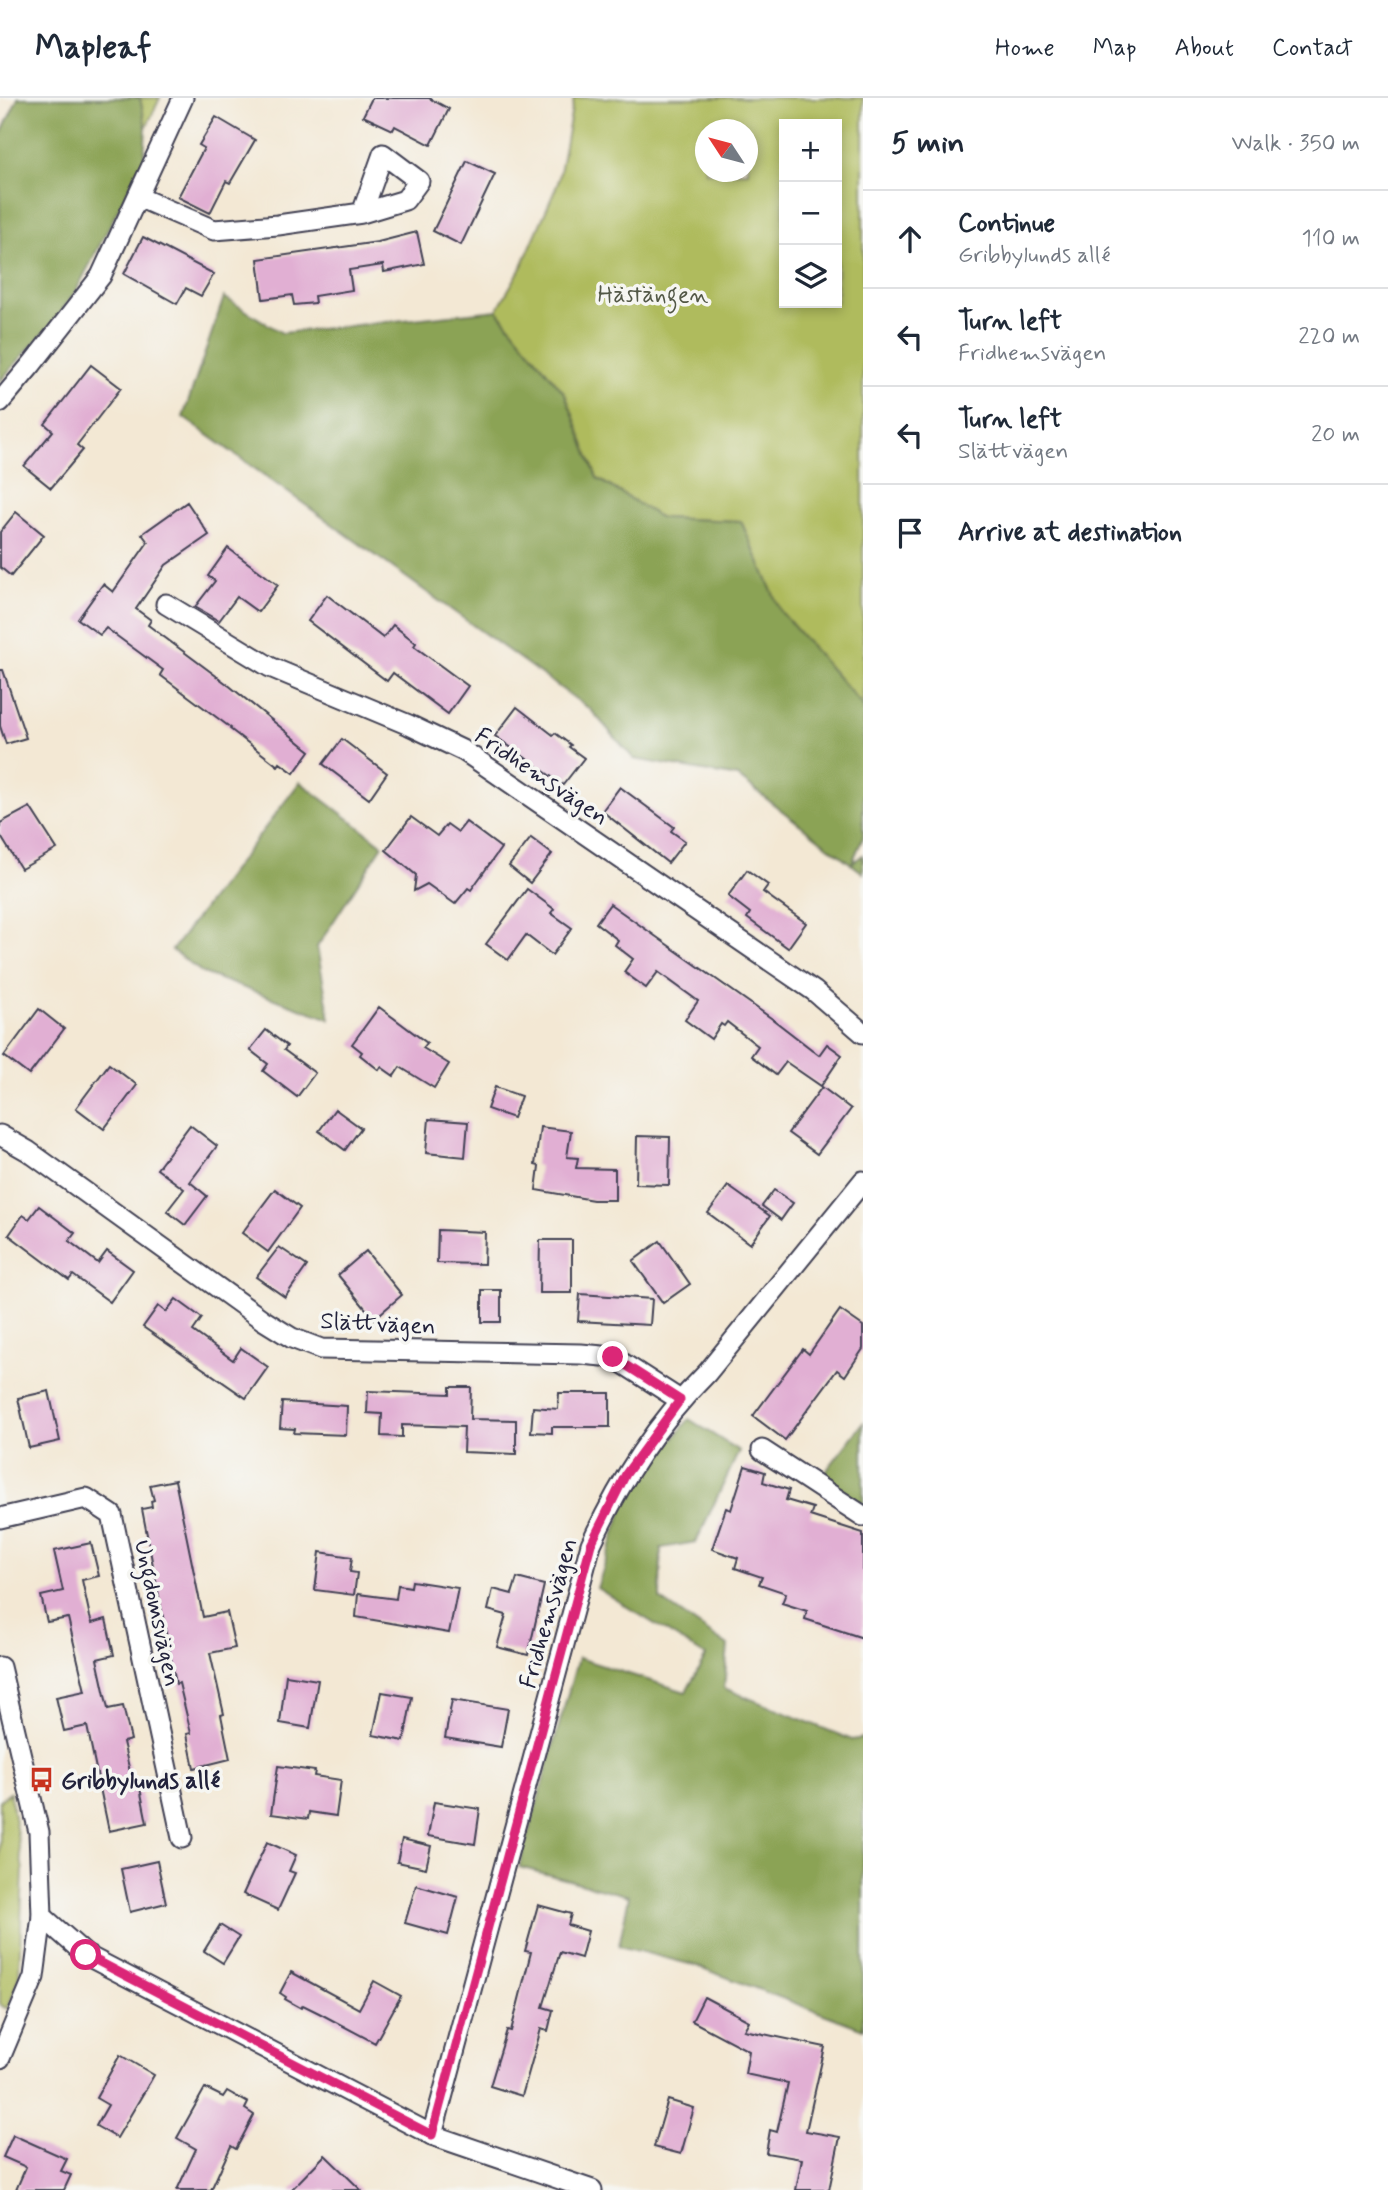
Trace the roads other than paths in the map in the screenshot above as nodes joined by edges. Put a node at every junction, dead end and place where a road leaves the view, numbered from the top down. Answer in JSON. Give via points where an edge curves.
{"nodes":[{"id":1,"x":183,"y":98,"type":"edge"},
{"id":2,"x":138,"y":197,"type":"junction"},
{"id":3,"x":362,"y":213,"type":"dead end"},
{"id":4,"x":0,"y":402,"type":"edge"},
{"id":5,"x":166,"y":604,"type":"dead end"},
{"id":6,"x":863,"y":1033,"type":"edge"},
{"id":7,"x":0,"y":1135,"type":"edge"},
{"id":8,"x":863,"y":1181,"type":"edge"},
{"id":9,"x":680,"y":1400,"type":"junction"},
{"id":10,"x":762,"y":1450,"type":"dead end"},
{"id":11,"x":863,"y":1516,"type":"edge"},
{"id":12,"x":0,"y":1518,"type":"edge"},
{"id":13,"x":0,"y":1667,"type":"edge"},
{"id":14,"x":182,"y":1838,"type":"dead end"},
{"id":15,"x":43,"y":1916,"type":"junction"},
{"id":16,"x":0,"y":2058,"type":"edge"},
{"id":17,"x":432,"y":2135,"type":"junction"},
{"id":18,"x":592,"y":2190,"type":"edge"}],
"edges":[{"from":1,"to":2,"type":"street"},
{"from":2,"to":3,"type":"street","via":[[214,230]]},
{"from":2,"to":4,"type":"street","via":[[101,276]]},
{"from":5,"to":6,"type":"street","name":"Fridhemsvägen","via":[[270,667],[464,751],[814,991]]},
{"from":7,"to":9,"type":"street","name":"Slättvägen","via":[[292,1338],[321,1349],[613,1357]]},
{"from":8,"to":9,"type":"street","name":"Fridhemsvägen"},
{"from":9,"to":17,"type":"street","name":"Fridhemsvägen","via":[[626,1474],[591,1544]]},
{"from":10,"to":11,"type":"street"},
{"from":12,"to":14,"type":"street","name":"Ungdomsvägen","via":[[86,1499],[112,1515]]},
{"from":13,"to":15,"type":"street","via":[[39,1832]]},
{"from":15,"to":16,"type":"street","via":[[34,1977]]},
{"from":15,"to":17,"type":"street","via":[[86,1955]]},
{"from":17,"to":18,"type":"street"}]}
